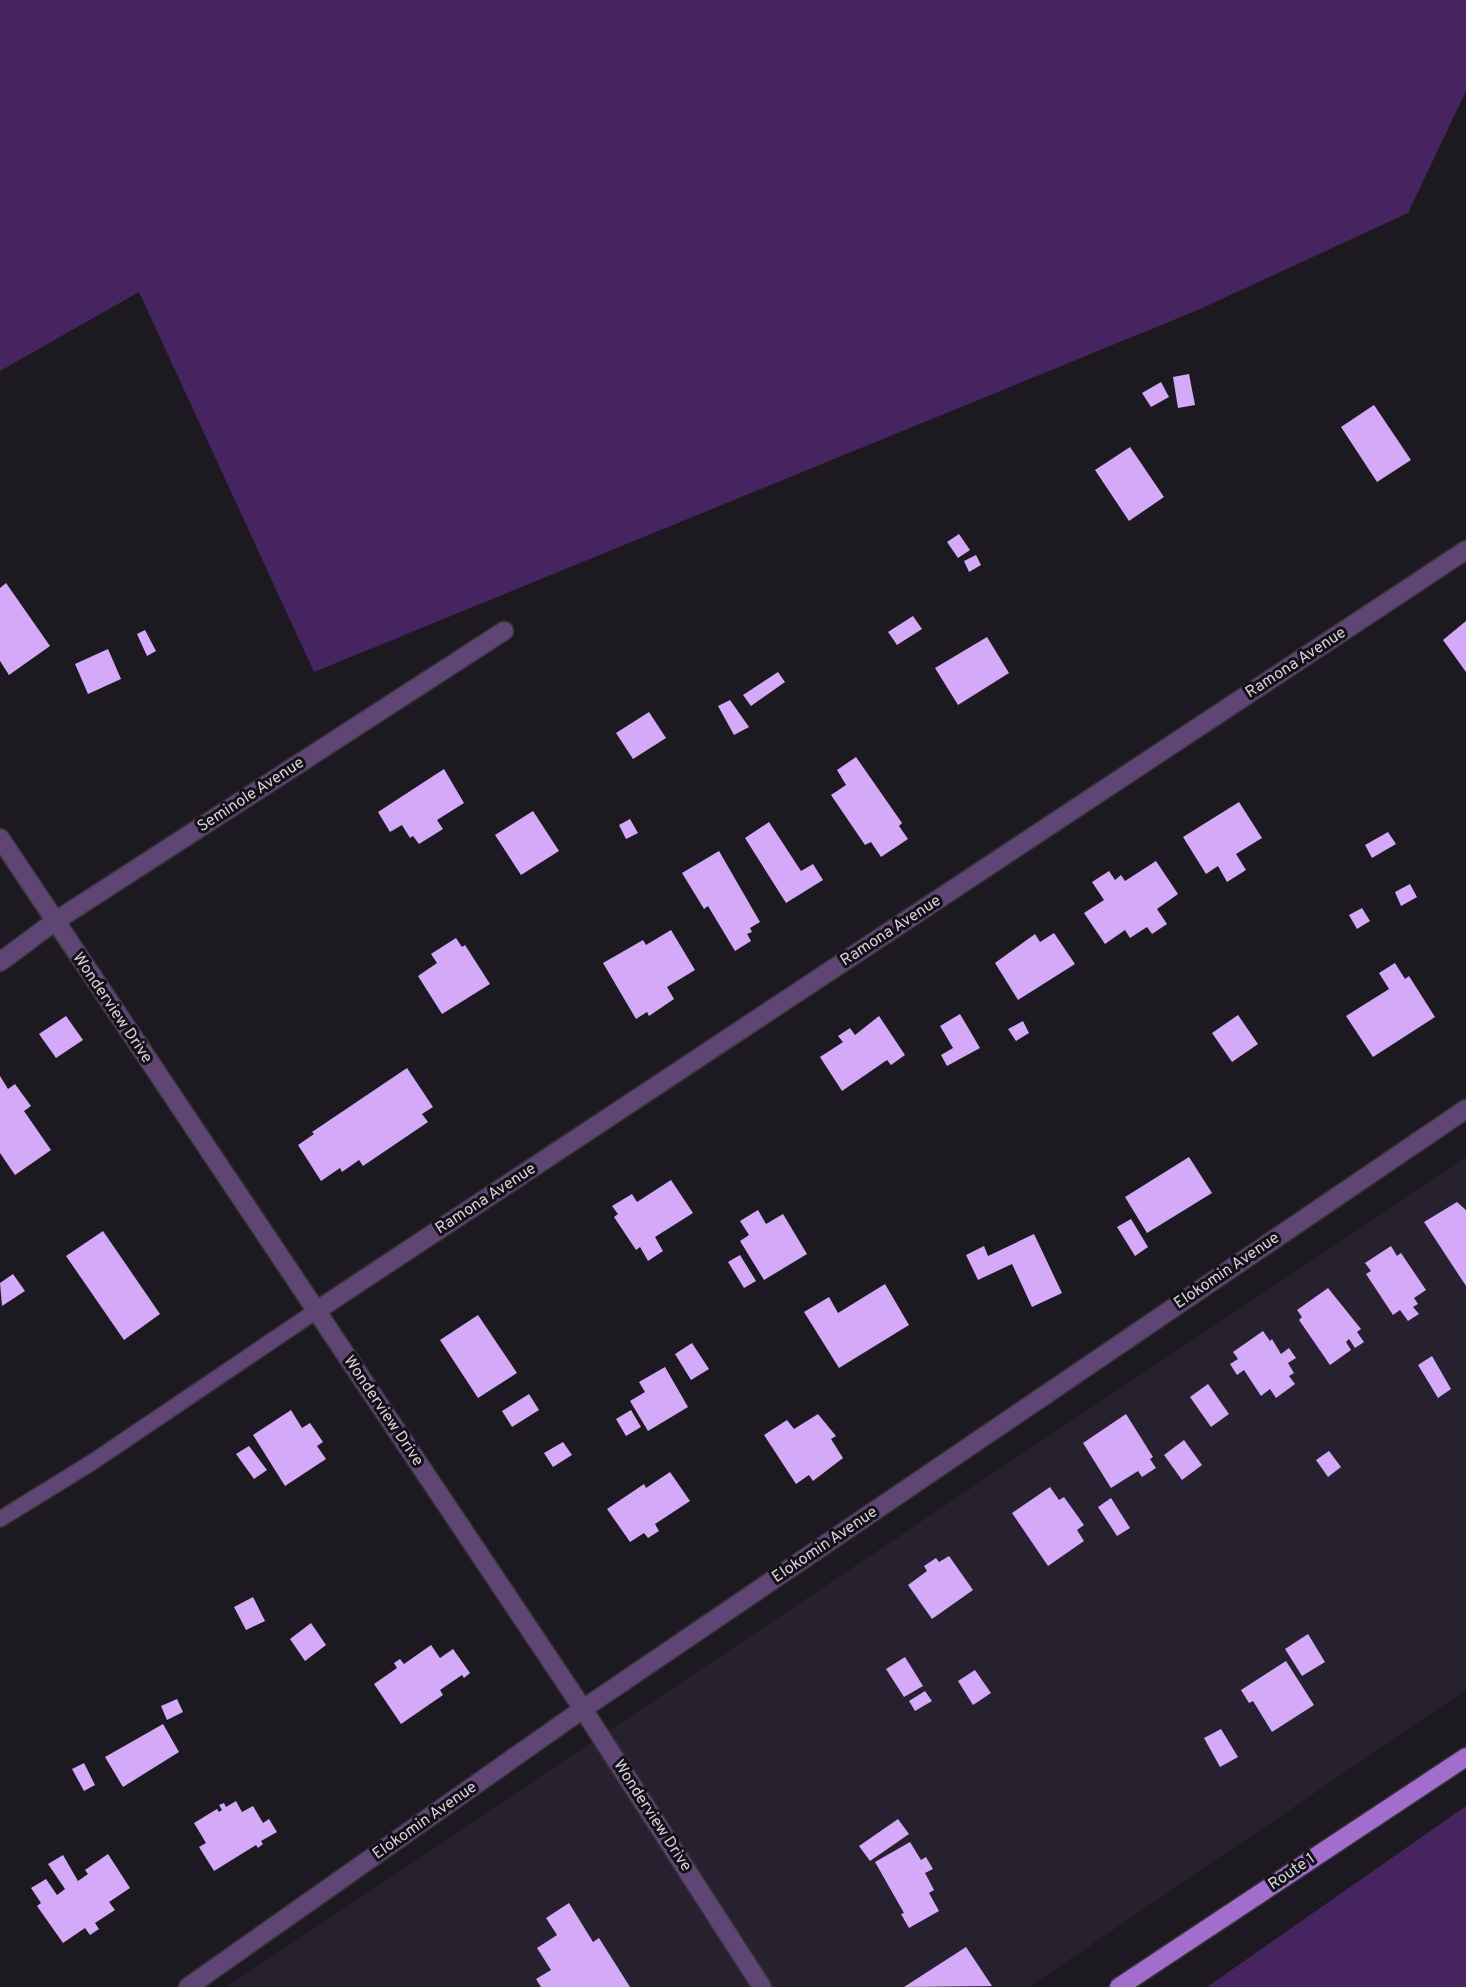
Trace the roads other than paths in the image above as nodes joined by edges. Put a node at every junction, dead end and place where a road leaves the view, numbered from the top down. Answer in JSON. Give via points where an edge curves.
{"nodes":[{"id":1,"x":1466,"y":550,"type":"edge"},
{"id":2,"x":504,"y":631,"type":"dead end"},
{"id":3,"x":0,"y":838,"type":"edge"},
{"id":4,"x":54,"y":922,"type":"junction"},
{"id":5,"x":0,"y":963,"type":"edge"},
{"id":6,"x":1466,"y":1109,"type":"edge"},
{"id":7,"x":316,"y":1311,"type":"junction"},
{"id":8,"x":0,"y":1519,"type":"edge"},
{"id":9,"x":583,"y":1709,"type":"junction"},
{"id":10,"x":1466,"y":1756,"type":"edge"},
{"id":11,"x":188,"y":1987,"type":"edge"},
{"id":12,"x":762,"y":1987,"type":"edge"},
{"id":13,"x":1119,"y":1987,"type":"edge"}],
"edges":[{"from":1,"to":7,"type":"street","name":"Ramona Avenue"},
{"from":2,"to":4,"type":"street","name":"Seminole Avenue"},
{"from":3,"to":4,"type":"street","name":"Wonderview Drive"},
{"from":4,"to":5,"type":"street","name":"Seminole Avenue"},
{"from":4,"to":7,"type":"street","name":"Wonderview Drive"},
{"from":6,"to":9,"type":"street","name":"Elokomin Avenue"},
{"from":7,"to":8,"type":"lane","via":[[91,1463]]},
{"from":7,"to":9,"type":"street","name":"Wonderview Drive"},
{"from":9,"to":11,"type":"street","name":"Elokomin Avenue"},
{"from":9,"to":12,"type":"street","name":"Wonderview Drive"},
{"from":10,"to":13,"type":"main road","name":"Route 1"}]}
